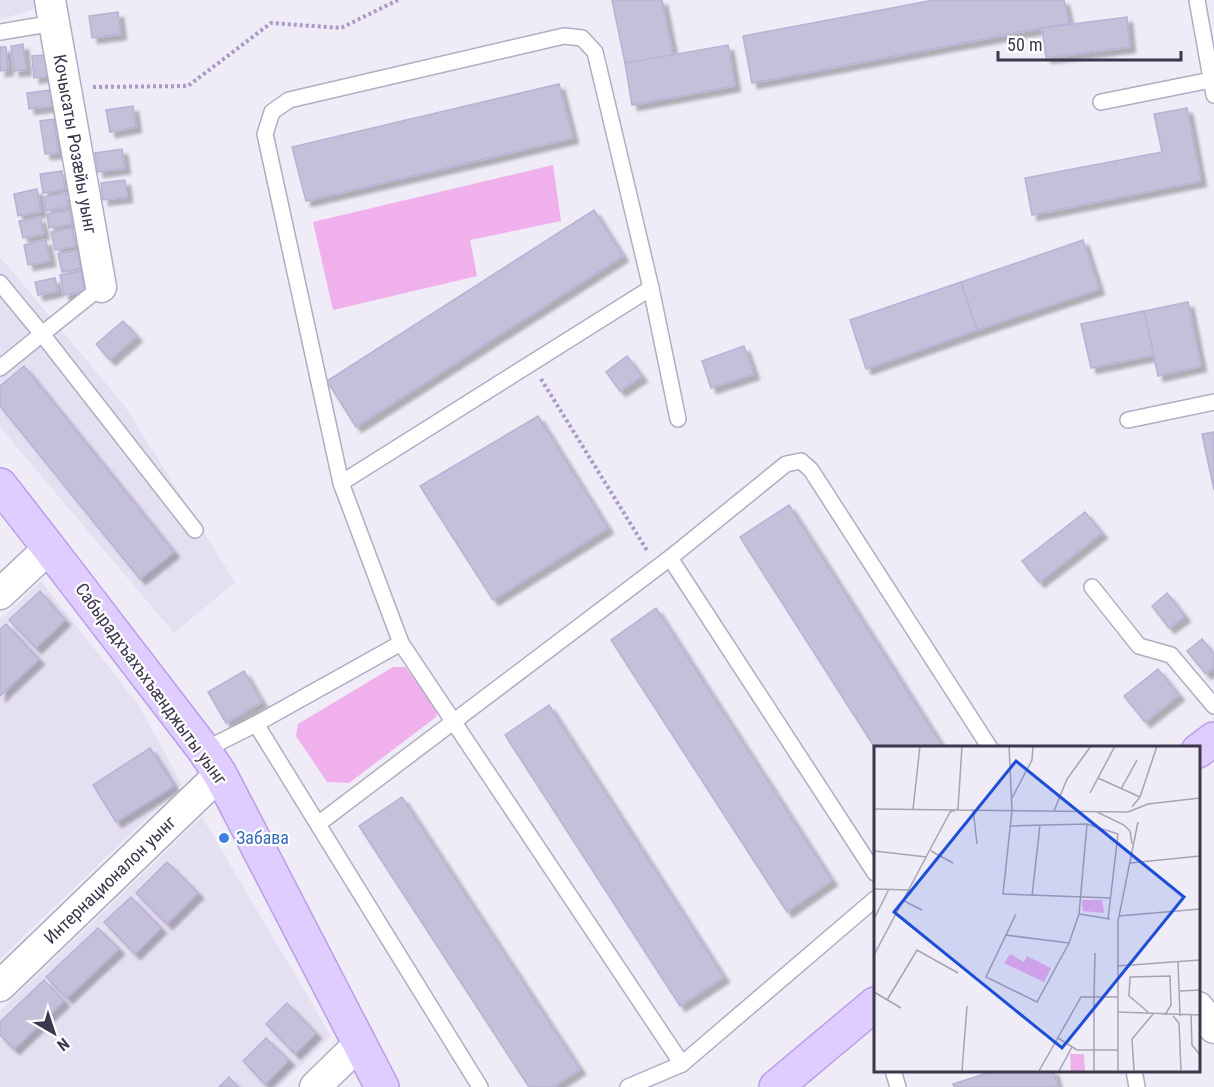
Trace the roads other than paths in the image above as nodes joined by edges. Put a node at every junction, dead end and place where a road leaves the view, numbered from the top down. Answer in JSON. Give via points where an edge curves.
{"nodes":[{"id":1,"x":1197,"y":0,"type":"edge"},
{"id":2,"x":52,"y":12,"type":"edge"},
{"id":3,"x":0,"y":32,"type":"edge"},
{"id":4,"x":1213,"y":88,"type":"edge"},
{"id":5,"x":1101,"y":102,"type":"dead end"},
{"id":6,"x":0,"y":283,"type":"edge"},
{"id":7,"x":101,"y":287,"type":"joint"},
{"id":8,"x":651,"y":288,"type":"junction"},
{"id":9,"x":42,"y":334,"type":"junction"},
{"id":10,"x":0,"y":368,"type":"edge"},
{"id":11,"x":1214,"y":402,"type":"edge"},
{"id":12,"x":678,"y":419,"type":"dead end"},
{"id":13,"x":1128,"y":420,"type":"dead end"},
{"id":14,"x":341,"y":483,"type":"junction"},
{"id":15,"x":0,"y":485,"type":"edge"},
{"id":16,"x":195,"y":530,"type":"dead end"},
{"id":17,"x":49,"y":548,"type":"junction"},
{"id":18,"x":664,"y":562,"type":"junction"},
{"id":19,"x":1092,"y":586,"type":"dead end"},
{"id":20,"x":0,"y":594,"type":"edge"},
{"id":21,"x":401,"y":643,"type":"junction"},
{"id":22,"x":1214,"y":705,"type":"edge"},
{"id":23,"x":453,"y":721,"type":"junction"},
{"id":24,"x":256,"y":724,"type":"junction"},
{"id":25,"x":1214,"y":739,"type":"edge"},
{"id":26,"x":989,"y":746,"type":"edge"},
{"id":27,"x":1199,"y":750,"type":"edge"},
{"id":28,"x":212,"y":762,"type":"junction"},
{"id":29,"x":318,"y":824,"type":"junction"},
{"id":30,"x":874,"y":872,"type":"edge"},
{"id":31,"x":874,"y":900,"type":"edge"},
{"id":32,"x":0,"y":986,"type":"edge"},
{"id":33,"x":874,"y":1007,"type":"edge"},
{"id":34,"x":1199,"y":1009,"type":"edge"},
{"id":35,"x":1214,"y":1028,"type":"edge"},
{"id":36,"x":360,"y":1042,"type":"junction"},
{"id":37,"x":682,"y":1064,"type":"junction"},
{"id":38,"x":893,"y":1072,"type":"edge"},
{"id":39,"x":1134,"y":1072,"type":"edge"},
{"id":40,"x":315,"y":1087,"type":"edge"},
{"id":41,"x":382,"y":1087,"type":"edge"},
{"id":42,"x":480,"y":1087,"type":"edge"},
{"id":43,"x":628,"y":1087,"type":"edge"},
{"id":44,"x":776,"y":1087,"type":"edge"},
{"id":45,"x":898,"y":1087,"type":"edge"},
{"id":46,"x":1137,"y":1087,"type":"edge"}],
"edges":[{"from":1,"to":4,"type":"lane"},
{"from":2,"to":3,"type":"lane"},
{"from":2,"to":7,"type":"street","name":"Кочысаты Розæйы уынг"},
{"from":4,"to":5,"type":"lane"},
{"from":6,"to":9,"type":"lane"},
{"from":7,"to":9,"type":"lane"},
{"from":8,"to":12,"type":"lane"},
{"from":8,"to":14,"type":"lane"},
{"from":8,"to":14,"type":"lane","via":[[596,52],[582,38],[564,36],[289,100],[272,112],[265,134]]},
{"from":9,"to":10,"type":"lane"},
{"from":9,"to":16,"type":"lane"},
{"from":11,"to":13,"type":"lane"},
{"from":14,"to":21,"type":"lane"},
{"from":15,"to":17,"type":"street","name":"Сабырадхъахъхъæнджыты уынг"},
{"from":17,"to":20,"type":"street"},
{"from":17,"to":28,"type":"street","name":"Сабырадхъахъхъæнджыты уынг"},
{"from":18,"to":23,"type":"lane"},
{"from":18,"to":26,"type":"lane","via":[[786,464],[801,461],[811,470]]},
{"from":18,"to":30,"type":"lane"},
{"from":19,"to":22,"type":"lane","via":[[1139,646],[1171,655]]},
{"from":21,"to":23,"type":"lane"},
{"from":21,"to":24,"type":"lane"},
{"from":23,"to":29,"type":"lane"},
{"from":23,"to":37,"type":"lane"},
{"from":24,"to":28,"type":"lane"},
{"from":24,"to":29,"type":"lane"},
{"from":25,"to":27,"type":"street"},
{"from":28,"to":32,"type":"street","name":"Интернационалон уынг"},
{"from":28,"to":36,"type":"street","name":"Сабырадхъахъхъæнджыты уынг"},
{"from":29,"to":42,"type":"lane"},
{"from":31,"to":37,"type":"lane"},
{"from":33,"to":44,"type":"street"},
{"from":34,"to":35,"type":"street"},
{"from":36,"to":40,"type":"street"},
{"from":36,"to":41,"type":"street","name":"Сабырадхъахъхъæнджыты уынг"},
{"from":37,"to":43,"type":"lane"},
{"from":38,"to":45,"type":"lane"},
{"from":39,"to":46,"type":"lane"}]}
